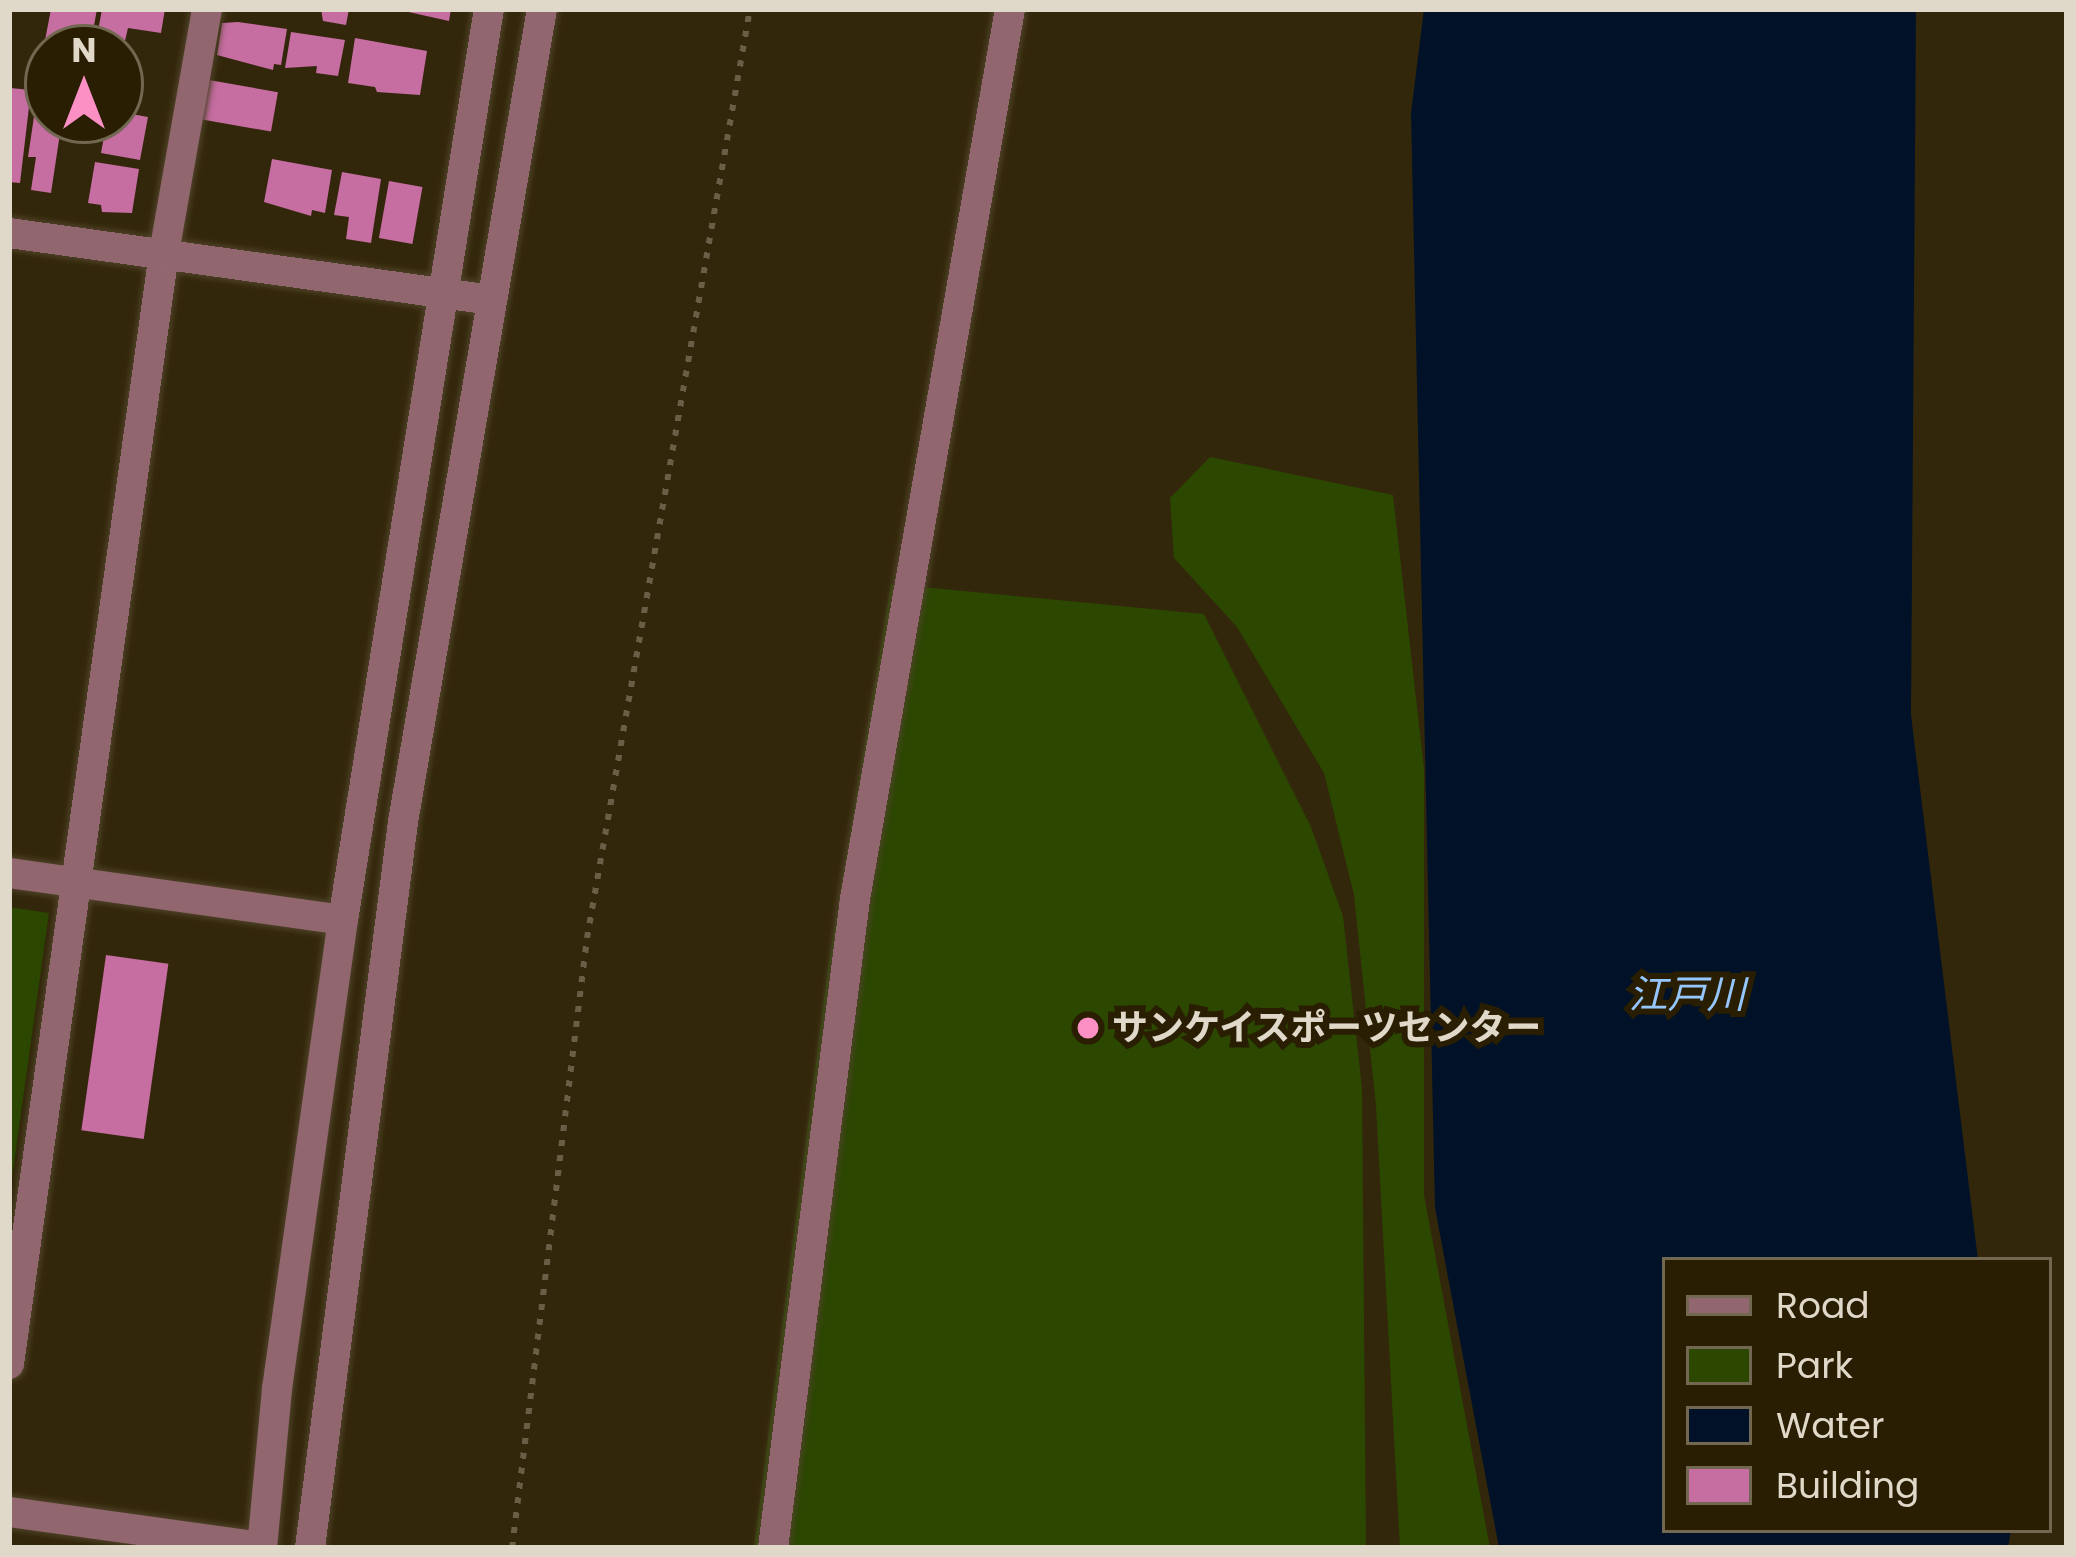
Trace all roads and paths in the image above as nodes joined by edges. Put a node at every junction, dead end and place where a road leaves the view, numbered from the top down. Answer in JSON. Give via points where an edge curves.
{"nodes":[{"id":1,"x":207,"y":9,"type":"edge"},
{"id":2,"x":489,"y":9,"type":"edge"},
{"id":3,"x":542,"y":9,"type":"edge"},
{"id":4,"x":750,"y":9,"type":"edge"},
{"id":5,"x":1010,"y":9,"type":"edge"},
{"id":6,"x":9,"y":233,"type":"edge"},
{"id":7,"x":164,"y":253,"type":"junction"},
{"id":8,"x":441,"y":294,"type":"junction"},
{"id":9,"x":490,"y":300,"type":"junction"},
{"id":10,"x":9,"y":873,"type":"edge"},
{"id":11,"x":77,"y":882,"type":"junction"},
{"id":12,"x":343,"y":920,"type":"junction"},
{"id":13,"x":18,"y":1228,"type":"edge"},
{"id":14,"x":9,"y":1364,"type":"edge"},
{"id":15,"x":9,"y":1512,"type":"edge"},
{"id":16,"x":262,"y":1548,"type":"edge"},
{"id":17,"x":310,"y":1548,"type":"edge"},
{"id":18,"x":512,"y":1548,"type":"edge"},
{"id":19,"x":772,"y":1548,"type":"edge"}],
"edges":[{"from":1,"to":7,"type":"street"},
{"from":2,"to":8,"type":"street"},
{"from":3,"to":9,"type":"street"},
{"from":4,"to":18,"type":"path","via":[[587,938]]},
{"from":5,"to":19,"type":"street","via":[[855,899]]},
{"from":6,"to":7,"type":"street"},
{"from":7,"to":8,"type":"street"},
{"from":7,"to":11,"type":"street"},
{"from":8,"to":9,"type":"street"},
{"from":8,"to":12,"type":"street"},
{"from":9,"to":17,"type":"street","via":[[382,961]]},
{"from":10,"to":11,"type":"street"},
{"from":11,"to":12,"type":"street"},
{"from":11,"to":13,"type":"street"},
{"from":12,"to":16,"type":"street"},
{"from":13,"to":14,"type":"street"},
{"from":15,"to":16,"type":"street"}]}
